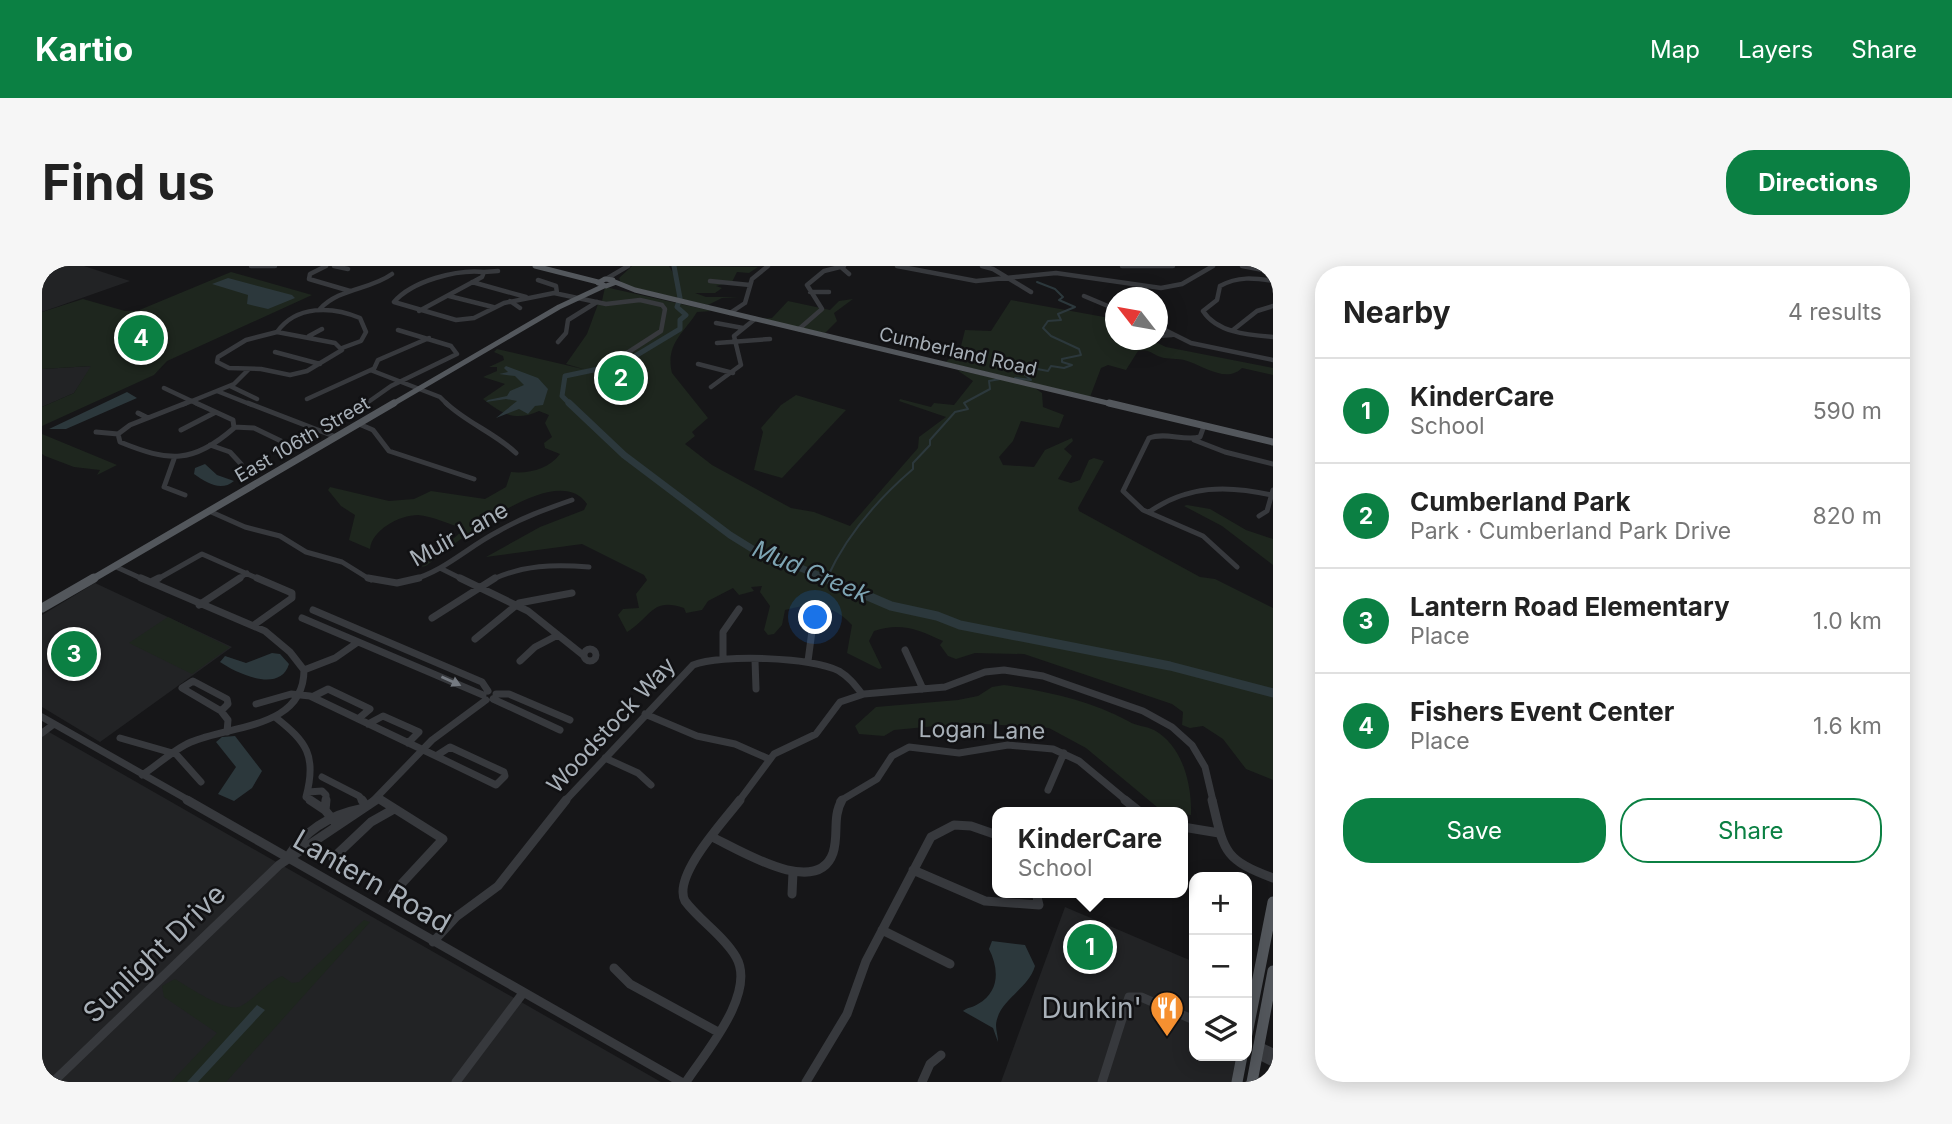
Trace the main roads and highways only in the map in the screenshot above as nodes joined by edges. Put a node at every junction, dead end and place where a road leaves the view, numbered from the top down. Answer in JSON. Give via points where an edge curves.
{"nodes":[{"id":1,"x":535,"y":266,"type":"edge"},
{"id":2,"x":603,"y":282,"type":"junction"},
{"id":3,"x":635,"y":290,"type":"junction"},
{"id":4,"x":1273,"y":442,"type":"edge"},
{"id":5,"x":42,"y":608,"type":"edge"},
{"id":6,"x":1273,"y":902,"type":"edge"},
{"id":7,"x":1273,"y":971,"type":"edge"},
{"id":8,"x":1252,"y":1009,"type":"edge"},
{"id":9,"x":1255,"y":1049,"type":"edge"},
{"id":10,"x":1241,"y":1061,"type":"edge"},
{"id":11,"x":1237,"y":1082,"type":"edge"},
{"id":12,"x":1252,"y":1082,"type":"edge"}],
"edges":[{"from":1,"to":2,"type":"main road","name":"Cumberland Road"},
{"from":2,"to":3,"type":"main road","name":"Cumberland Road"},
{"from":2,"to":3,"type":"main road","name":"Cumberland Road"},
{"from":2,"to":5,"type":"main road","name":"East 106th Street"},
{"from":3,"to":4,"type":"main road","name":"Cumberland Road"},
{"from":6,"to":8,"type":"main road"},
{"from":7,"to":9,"type":"main road"},
{"from":9,"to":12,"type":"main road"},
{"from":10,"to":11,"type":"main road"}]}
